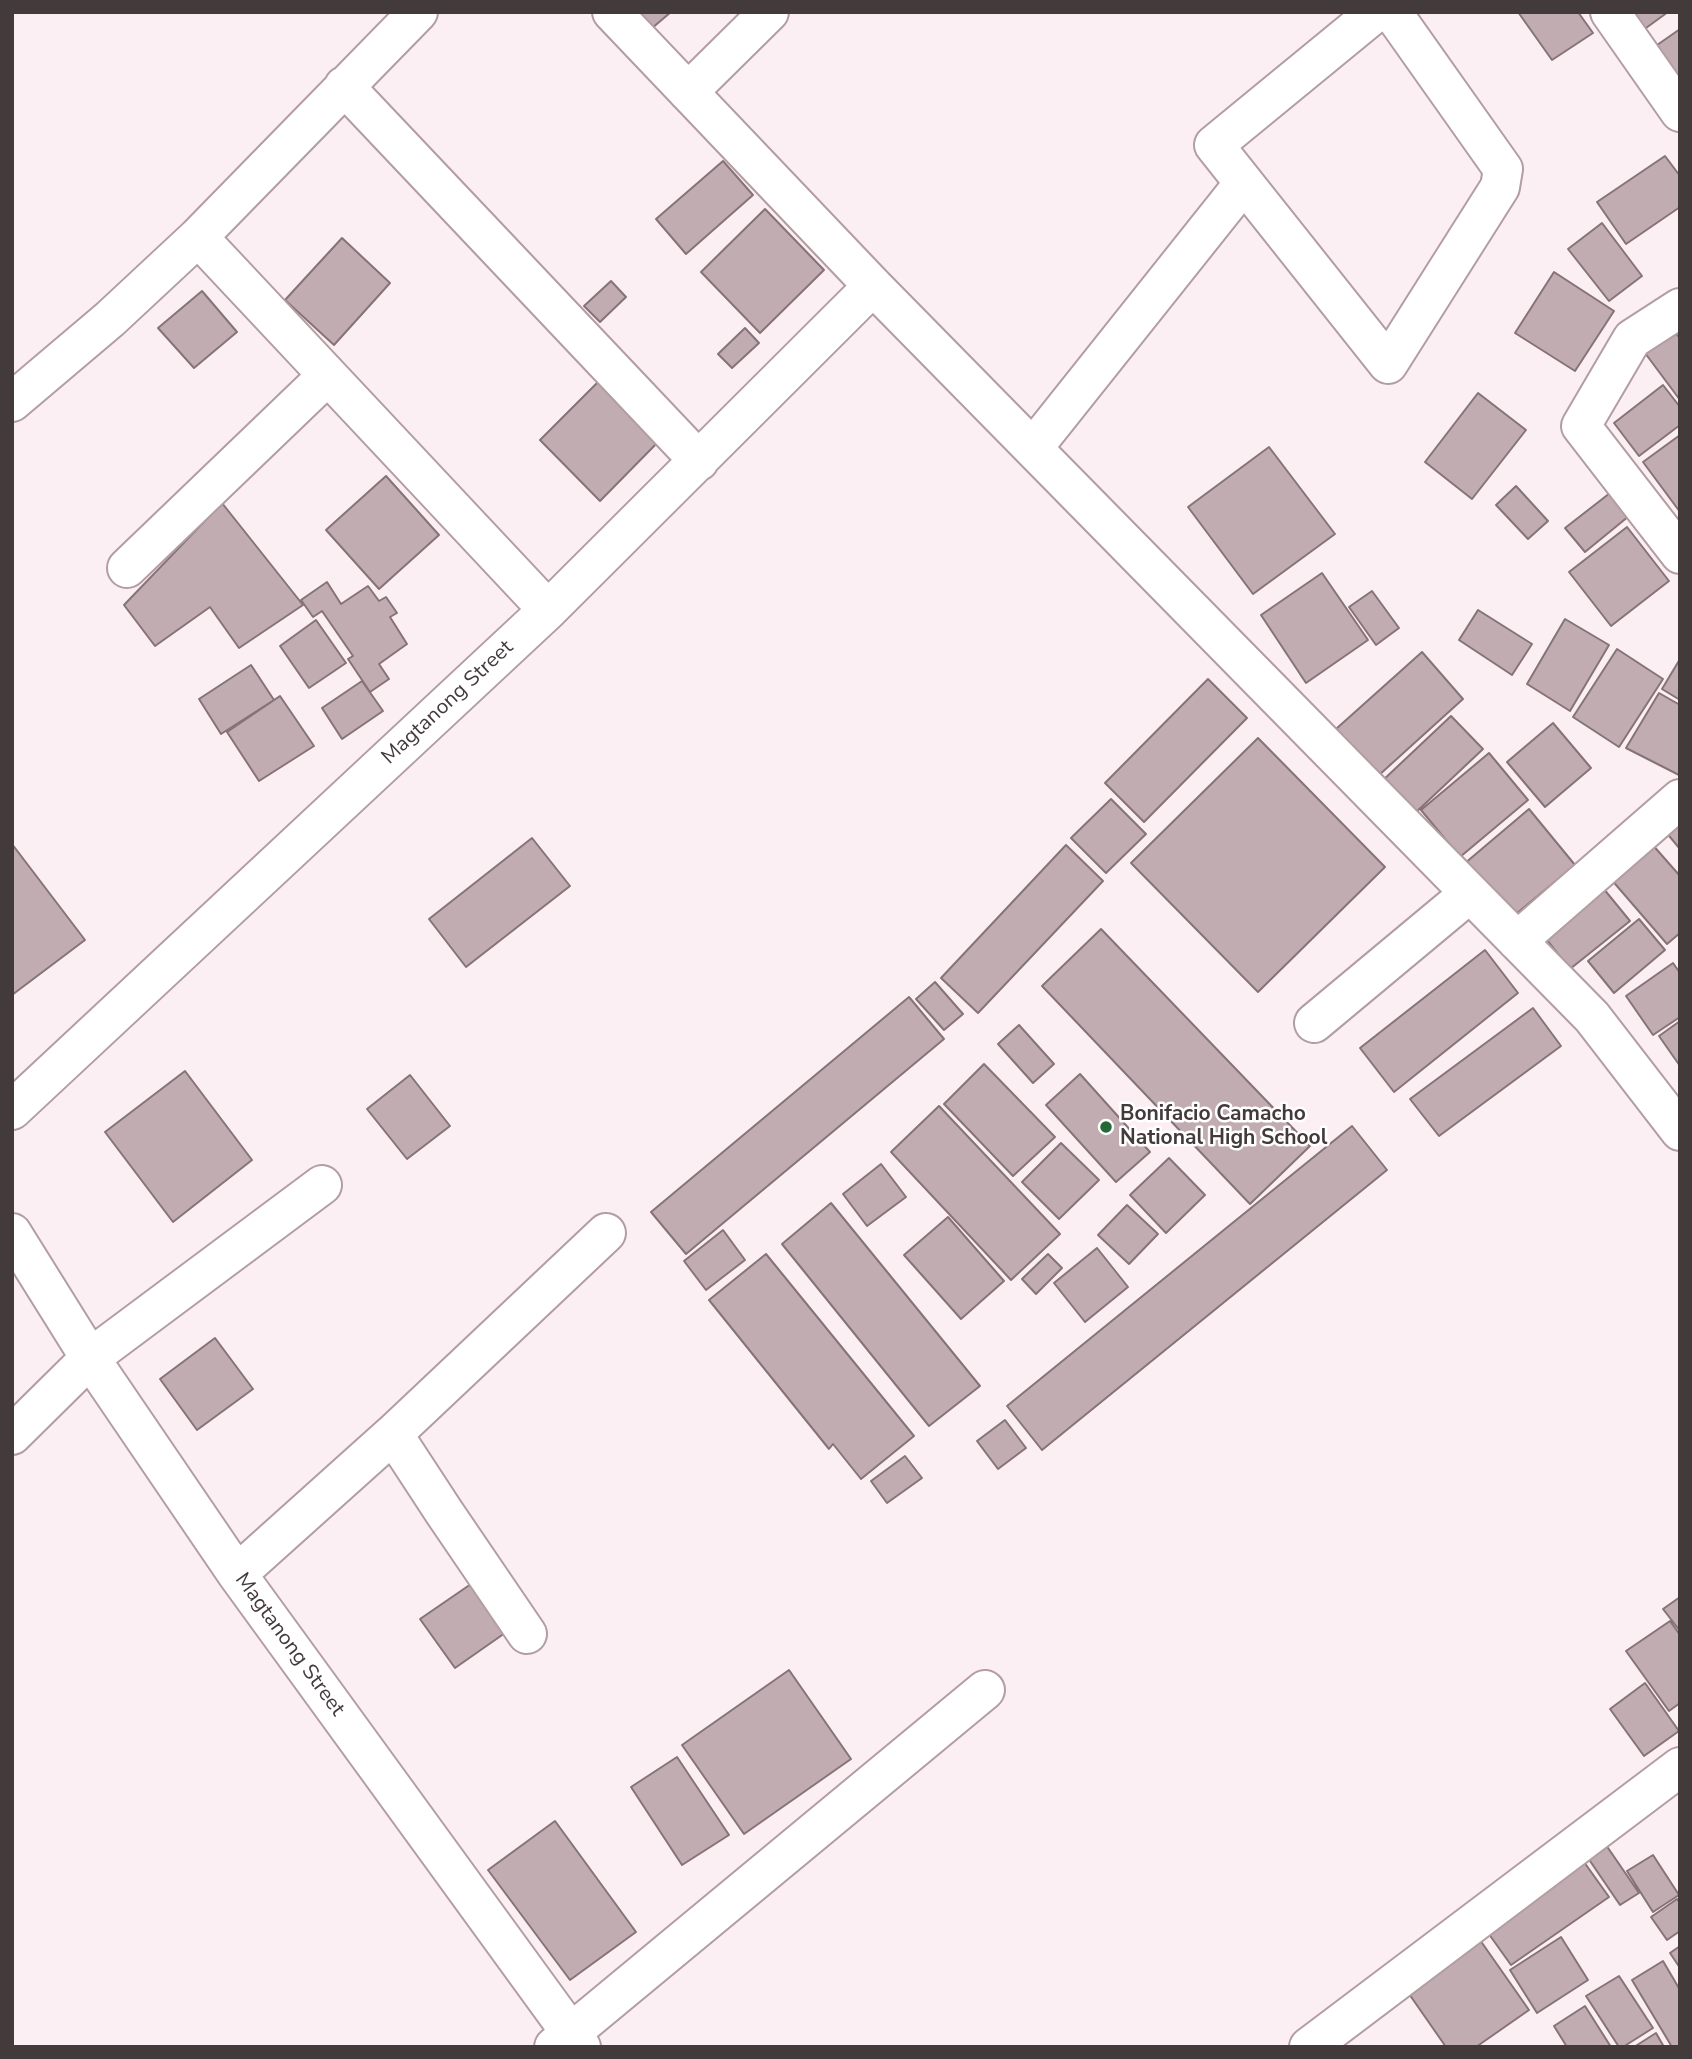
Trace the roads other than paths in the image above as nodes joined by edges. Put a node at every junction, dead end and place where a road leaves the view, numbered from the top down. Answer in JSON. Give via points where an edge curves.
{"nodes":[{"id":1,"x":418,"y":12,"type":"edge"},
{"id":2,"x":612,"y":12,"type":"edge"},
{"id":3,"x":769,"y":12,"type":"edge"},
{"id":4,"x":1376,"y":12,"type":"edge"},
{"id":5,"x":1392,"y":12,"type":"edge"},
{"id":6,"x":1610,"y":12,"type":"edge"},
{"id":7,"x":344,"y":86,"type":"junction"},
{"id":8,"x":688,"y":92,"type":"junction"},
{"id":9,"x":1680,"y":112,"type":"edge"},
{"id":10,"x":1244,"y":183,"type":"junction"},
{"id":11,"x":198,"y":237,"type":"junction"},
{"id":12,"x":873,"y":286,"type":"junction"},
{"id":13,"x":1680,"y":308,"type":"edge"},
{"id":14,"x":327,"y":376,"type":"junction"},
{"id":15,"x":12,"y":401,"type":"edge"},
{"id":16,"x":1032,"y":449,"type":"junction"},
{"id":17,"x":699,"y":461,"type":"junction"},
{"id":18,"x":1680,"y":554,"type":"edge"},
{"id":19,"x":127,"y":568,"type":"dead end"},
{"id":20,"x":548,"y":610,"type":"junction"},
{"id":21,"x":1680,"y":799,"type":"edge"},
{"id":22,"x":1470,"y":893,"type":"junction"},
{"id":23,"x":1517,"y":941,"type":"junction"},
{"id":24,"x":1314,"y":1023,"type":"dead end"},
{"id":25,"x":12,"y":1110,"type":"edge"},
{"id":26,"x":1680,"y":1132,"type":"edge"},
{"id":27,"x":322,"y":1185,"type":"dead end"},
{"id":28,"x":12,"y":1233,"type":"edge"},
{"id":29,"x":606,"y":1233,"type":"dead end"},
{"id":30,"x":90,"y":1358,"type":"junction"},
{"id":31,"x":393,"y":1434,"type":"junction"},
{"id":32,"x":12,"y":1435,"type":"edge"},
{"id":33,"x":237,"y":1574,"type":"junction"},
{"id":34,"x":527,"y":1634,"type":"dead end"},
{"id":35,"x":985,"y":1690,"type":"dead end"},
{"id":36,"x":1680,"y":1767,"type":"edge"},
{"id":37,"x":568,"y":2042,"type":"edge"},
{"id":38,"x":1310,"y":2047,"type":"edge"}],
"edges":[{"from":1,"to":7,"type":"street"},
{"from":2,"to":8,"type":"street"},
{"from":3,"to":8,"type":"street"},
{"from":4,"to":10,"type":"street","via":[[1214,145]]},
{"from":5,"to":10,"type":"street","via":[[1503,169],[1500,187],[1388,364]]},
{"from":6,"to":9,"type":"street"},
{"from":7,"to":11,"type":"street"},
{"from":7,"to":17,"type":"street"},
{"from":8,"to":12,"type":"street"},
{"from":10,"to":16,"type":"street"},
{"from":11,"to":14,"type":"street"},
{"from":11,"to":15,"type":"street"},
{"from":12,"to":16,"type":"street"},
{"from":12,"to":17,"type":"street","name":"Magtanong Street"},
{"from":13,"to":18,"type":"street","via":[[1632,339],[1581,426]]},
{"from":14,"to":19,"type":"street"},
{"from":14,"to":20,"type":"street"},
{"from":16,"to":22,"type":"street"},
{"from":17,"to":20,"type":"street","name":"Magtanong Street"},
{"from":20,"to":25,"type":"street","name":"Magtanong Street"},
{"from":21,"to":23,"type":"street"},
{"from":22,"to":23,"type":"street"},
{"from":22,"to":24,"type":"street"},
{"from":23,"to":26,"type":"street","via":[[1592,1017]]},
{"from":27,"to":30,"type":"street"},
{"from":28,"to":30,"type":"street","name":"Magtanong Street"},
{"from":29,"to":31,"type":"street"},
{"from":30,"to":32,"type":"street"},
{"from":30,"to":33,"type":"street","name":"Magtanong Street"},
{"from":31,"to":33,"type":"street"},
{"from":31,"to":34,"type":"street"},
{"from":33,"to":37,"type":"street","name":"Magtanong Street"},
{"from":35,"to":37,"type":"street"},
{"from":36,"to":38,"type":"street"}]}
